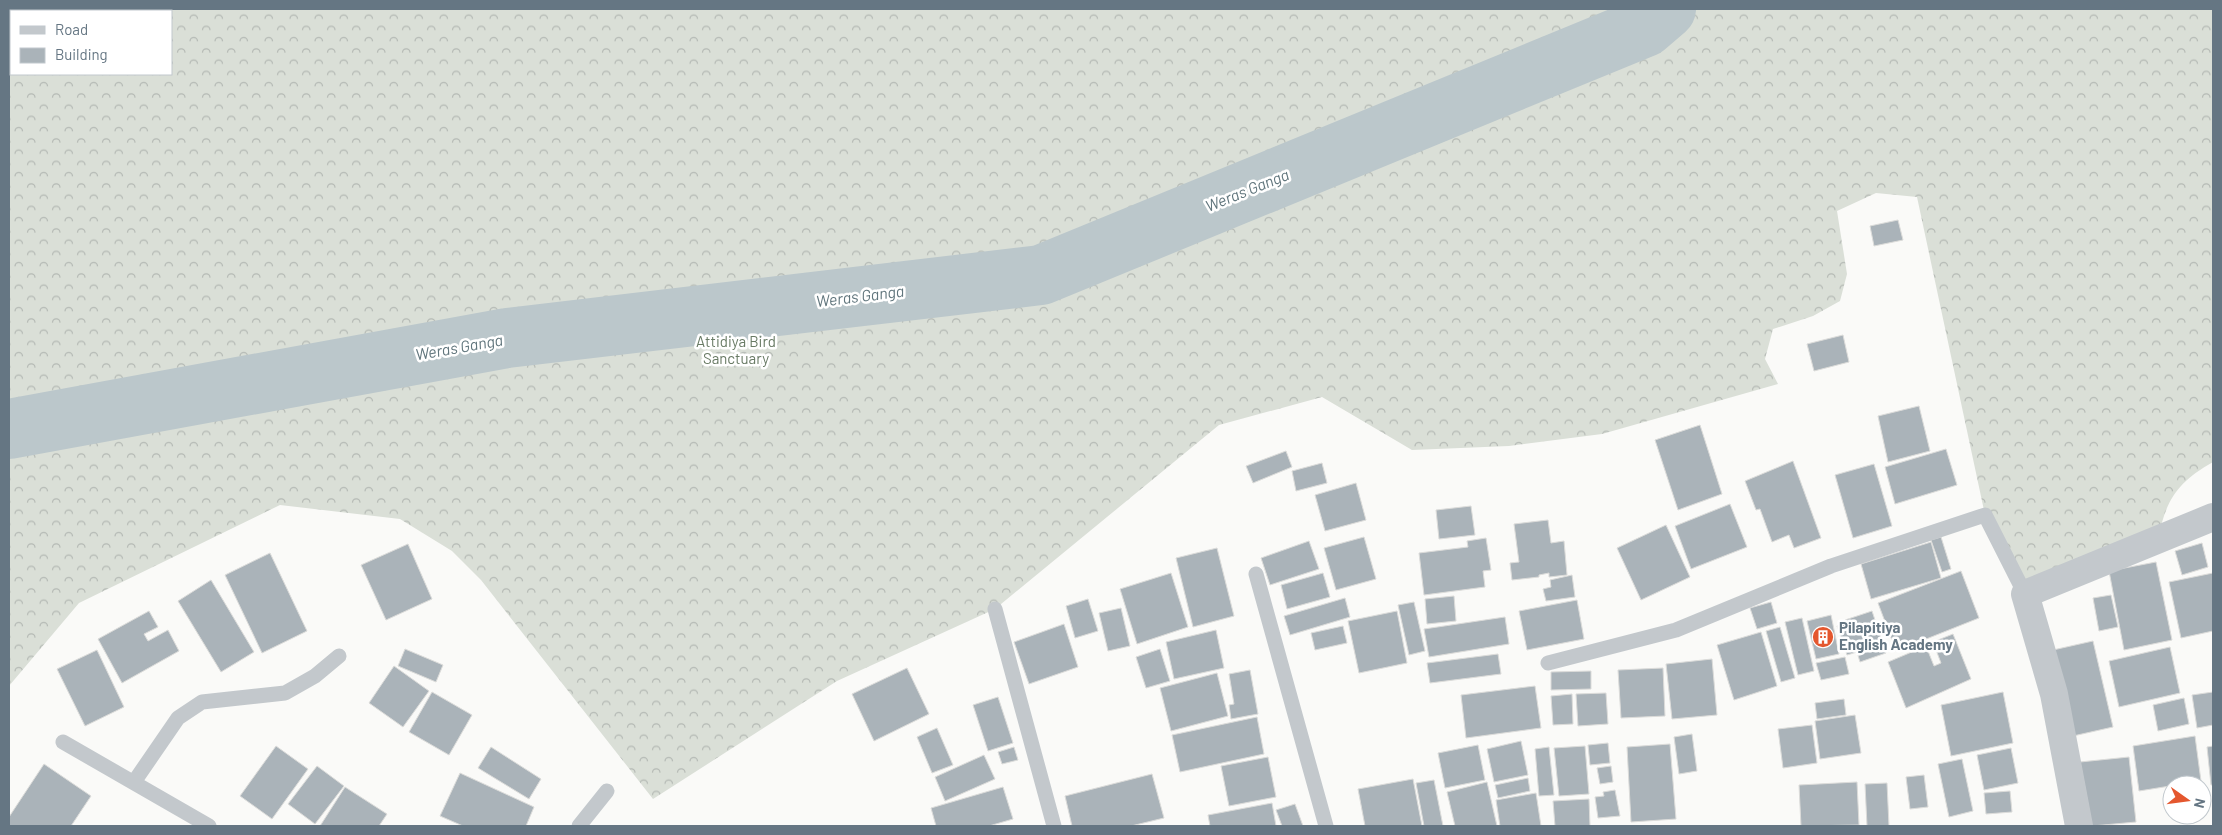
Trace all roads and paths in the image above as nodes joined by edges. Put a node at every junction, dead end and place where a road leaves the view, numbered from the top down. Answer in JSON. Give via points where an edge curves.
{"nodes":[{"id":1,"x":2213,"y":517,"type":"edge"},
{"id":2,"x":1256,"y":574,"type":"dead end"},
{"id":3,"x":2025,"y":594,"type":"junction"},
{"id":4,"x":995,"y":609,"type":"dead end"},
{"id":5,"x":338,"y":656,"type":"dead end"},
{"id":6,"x":1548,"y":663,"type":"dead end"},
{"id":7,"x":63,"y":742,"type":"dead end"},
{"id":8,"x":134,"y":782,"type":"junction"},
{"id":9,"x":607,"y":791,"type":"dead end"},
{"id":10,"x":209,"y":826,"type":"edge"},
{"id":11,"x":579,"y":826,"type":"edge"},
{"id":12,"x":1054,"y":826,"type":"edge"},
{"id":13,"x":1326,"y":826,"type":"edge"},
{"id":14,"x":2079,"y":826,"type":"edge"}],
"edges":[{"from":1,"to":3,"type":"street"},
{"from":2,"to":13,"type":"lane"},
{"from":3,"to":6,"type":"lane","via":[[1985,516],[1832,566],[1676,630]]},
{"from":3,"to":14,"type":"street","via":[[2054,694]]},
{"from":4,"to":12,"type":"lane"},
{"from":5,"to":8,"type":"lane","via":[[315,676],[285,693],[202,702],[178,718]]},
{"from":7,"to":8,"type":"lane"},
{"from":8,"to":10,"type":"lane"},
{"from":9,"to":11,"type":"lane"}]}
